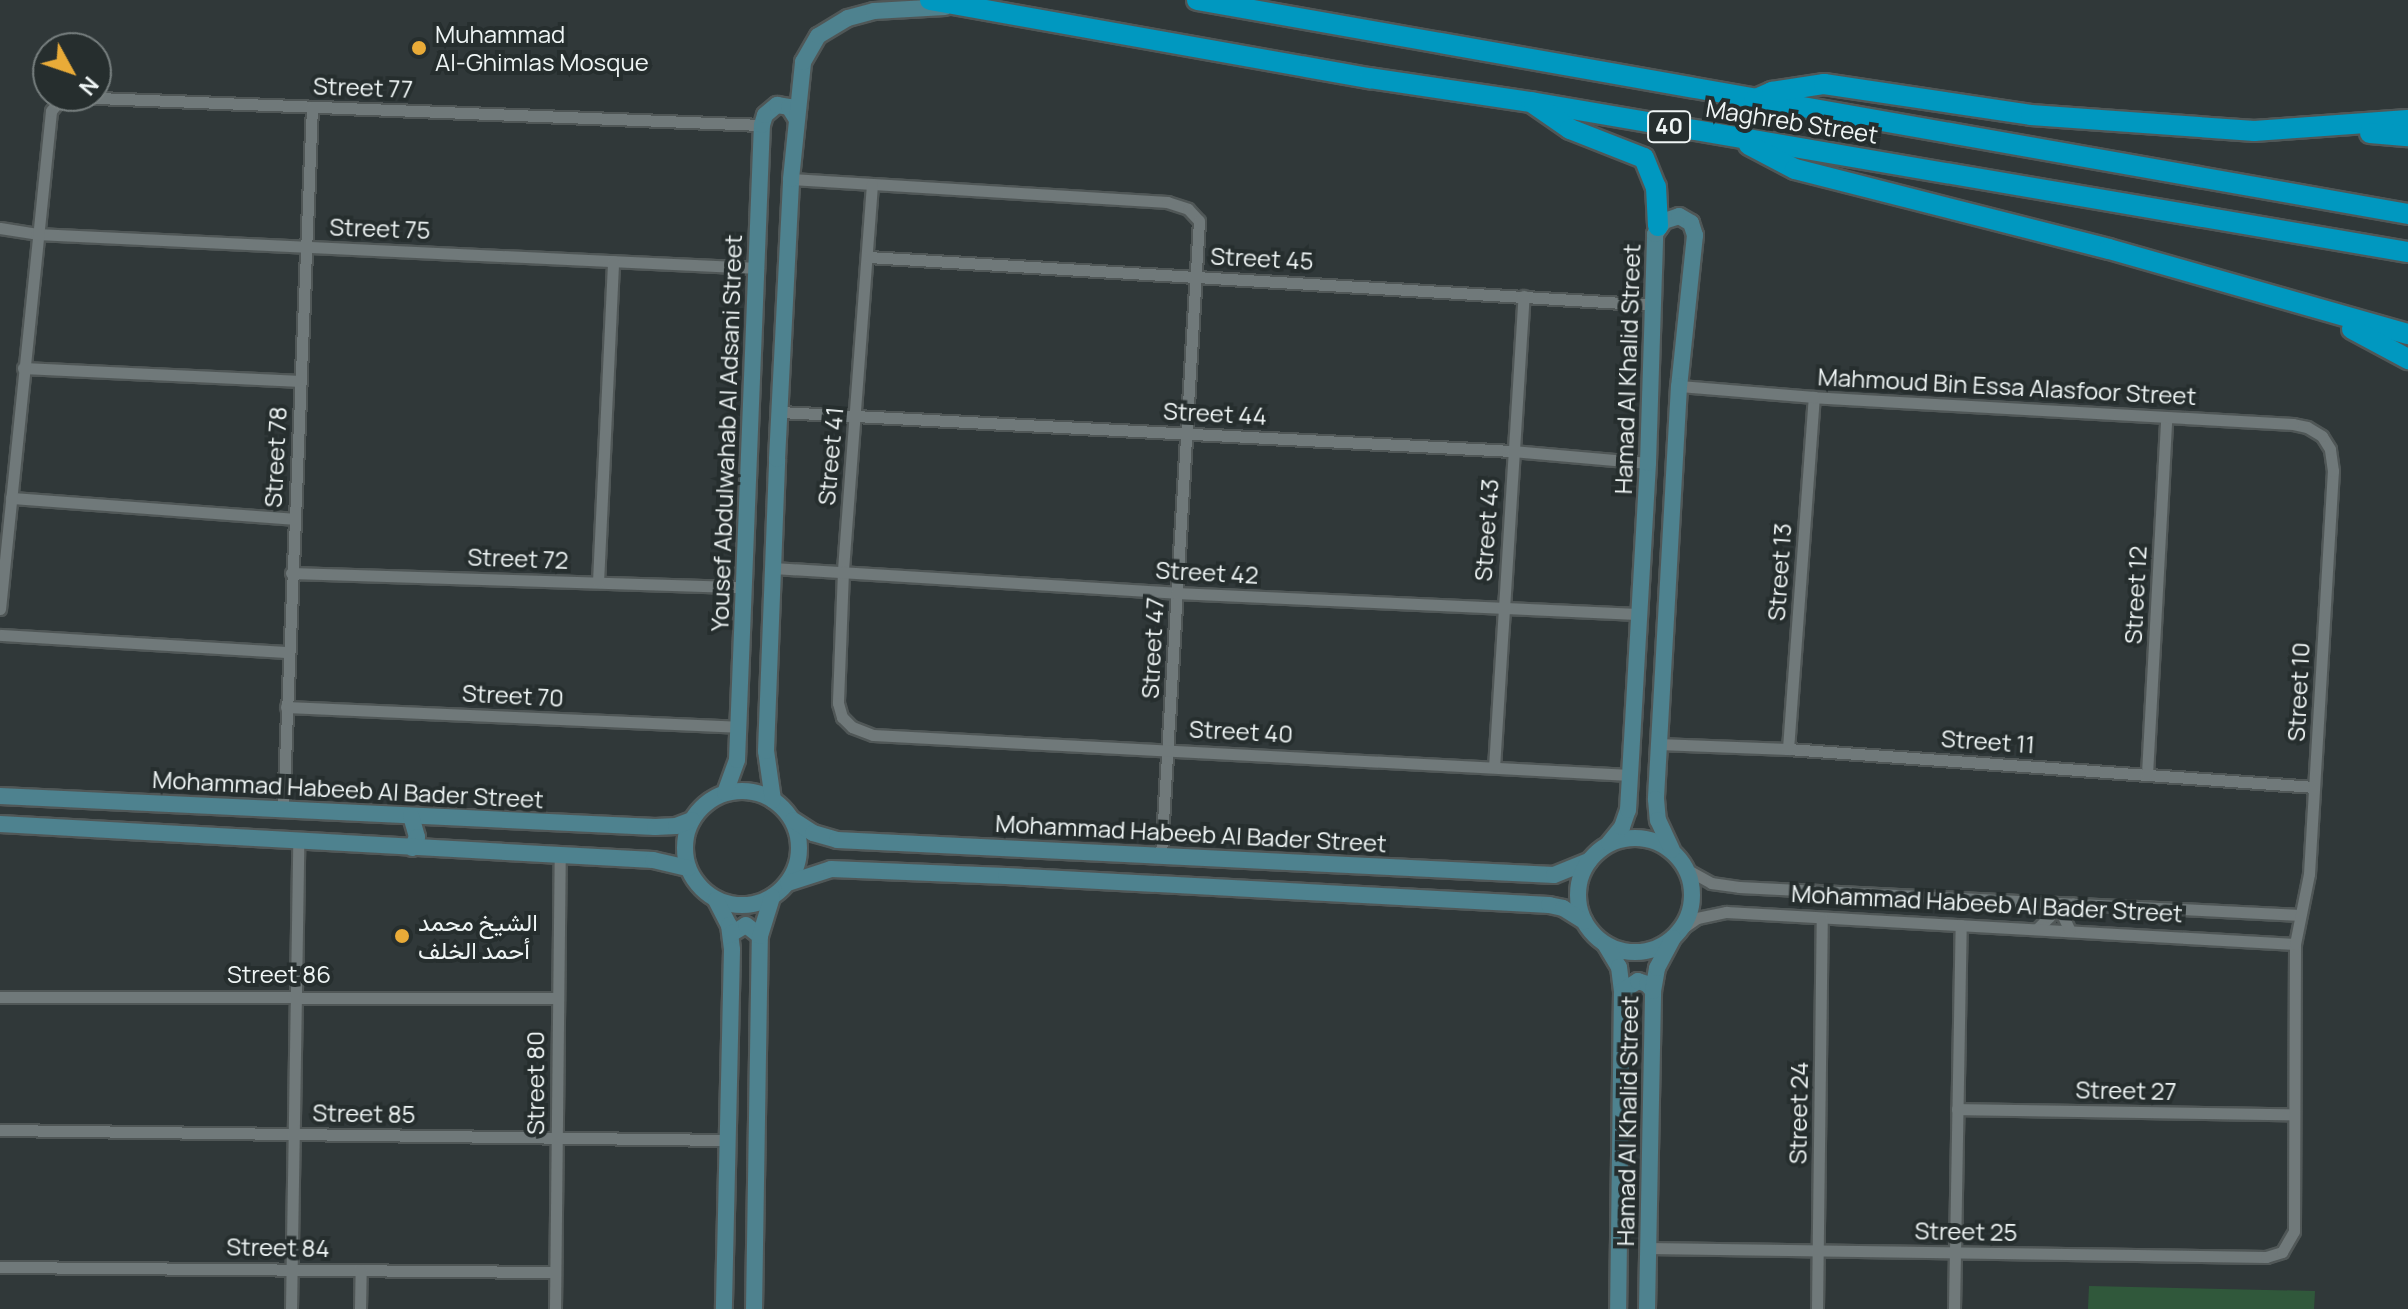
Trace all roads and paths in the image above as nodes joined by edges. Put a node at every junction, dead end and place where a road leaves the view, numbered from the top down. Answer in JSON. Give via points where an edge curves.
{"nodes":[{"id":1,"x":930,"y":0,"type":"edge"},
{"id":2,"x":1197,"y":0,"type":"edge"},
{"id":3,"x":962,"y":6,"type":"junction"},
{"id":4,"x":1754,"y":100,"type":"junction"},
{"id":5,"x":1531,"y":102,"type":"junction"},
{"id":6,"x":312,"y":107,"type":"junction"},
{"id":7,"x":796,"y":118,"type":"junction"},
{"id":8,"x":2408,"y":120,"type":"edge"},
{"id":9,"x":762,"y":125,"type":"junction"},
{"id":10,"x":2310,"y":129,"type":"junction"},
{"id":11,"x":2408,"y":136,"type":"edge"},
{"id":12,"x":1742,"y":140,"type":"junction"},
{"id":13,"x":791,"y":179,"type":"junction"},
{"id":14,"x":872,"y":184,"type":"junction"},
{"id":15,"x":2408,"y":214,"type":"edge"},
{"id":16,"x":1658,"y":226,"type":"junction"},
{"id":17,"x":0,"y":228,"type":"edge"},
{"id":18,"x":36,"y":234,"type":"junction"},
{"id":19,"x":308,"y":247,"type":"junction"},
{"id":20,"x":2408,"y":252,"type":"edge"},
{"id":21,"x":868,"y":257,"type":"junction"},
{"id":22,"x":613,"y":261,"type":"junction"},
{"id":23,"x":758,"y":268,"type":"junction"},
{"id":24,"x":1197,"y":276,"type":"junction"},
{"id":25,"x":1524,"y":296,"type":"junction"},
{"id":26,"x":2293,"y":304,"type":"junction"},
{"id":27,"x":1654,"y":305,"type":"junction"},
{"id":28,"x":2408,"y":334,"type":"edge"},
{"id":29,"x":2408,"y":359,"type":"edge"},
{"id":30,"x":23,"y":368,"type":"junction"},
{"id":31,"x":301,"y":381,"type":"junction"},
{"id":32,"x":1679,"y":386,"type":"junction"},
{"id":33,"x":1814,"y":397,"type":"junction"},
{"id":34,"x":780,"y":412,"type":"junction"},
{"id":35,"x":856,"y":416,"type":"junction"},
{"id":36,"x":2166,"y":418,"type":"junction"},
{"id":37,"x":1185,"y":434,"type":"junction"},
{"id":38,"x":2327,"y":443,"type":"joint"},
{"id":39,"x":1512,"y":451,"type":"junction"},
{"id":40,"x":777,"y":459,"type":"junction"},
{"id":41,"x":748,"y":462,"type":"junction"},
{"id":42,"x":1648,"y":463,"type":"junction"},
{"id":43,"x":11,"y":498,"type":"junction"},
{"id":44,"x":748,"y":500,"type":"junction"},
{"id":45,"x":776,"y":506,"type":"junction"},
{"id":46,"x":1645,"y":517,"type":"junction"},
{"id":47,"x":1671,"y":518,"type":"junction"},
{"id":48,"x":294,"y":519,"type":"junction"},
{"id":49,"x":1642,"y":556,"type":"junction"},
{"id":50,"x":1669,"y":558,"type":"junction"},
{"id":51,"x":773,"y":568,"type":"junction"},
{"id":52,"x":843,"y":571,"type":"junction"},
{"id":53,"x":291,"y":573,"type":"junction"},
{"id":54,"x":598,"y":582,"type":"junction"},
{"id":55,"x":743,"y":587,"type":"junction"},
{"id":56,"x":1176,"y":593,"type":"junction"},
{"id":57,"x":0,"y":609,"type":"edge"},
{"id":58,"x":1503,"y":609,"type":"junction"},
{"id":59,"x":1638,"y":614,"type":"junction"},
{"id":60,"x":0,"y":635,"type":"edge"},
{"id":61,"x":288,"y":652,"type":"junction"},
{"id":62,"x":286,"y":707,"type":"junction"},
{"id":63,"x":738,"y":727,"type":"junction"},
{"id":64,"x":852,"y":727,"type":"joint"},
{"id":65,"x":1658,"y":744,"type":"junction"},
{"id":66,"x":1788,"y":749,"type":"junction"},
{"id":67,"x":1169,"y":750,"type":"junction"},
{"id":68,"x":1494,"y":767,"type":"junction"},
{"id":69,"x":2147,"y":774,"type":"junction"},
{"id":70,"x":1630,"y":775,"type":"junction"},
{"id":71,"x":2314,"y":787,"type":"junction"},
{"id":72,"x":725,"y":793,"type":"junction"},
{"id":73,"x":0,"y":796,"type":"edge"},
{"id":74,"x":773,"y":800,"type":"junction"},
{"id":75,"x":92,"y":802,"type":"junction"},
{"id":76,"x":134,"y":803,"type":"junction"},
{"id":77,"x":283,"y":810,"type":"junction"},
{"id":78,"x":411,"y":816,"type":"junction"},
{"id":79,"x":457,"y":818,"type":"junction"},
{"id":80,"x":692,"y":820,"type":"junction"},
{"id":81,"x":793,"y":820,"type":"junction"},
{"id":82,"x":0,"y":824,"type":"edge"},
{"id":83,"x":88,"y":829,"type":"junction"},
{"id":84,"x":131,"y":830,"type":"junction"},
{"id":85,"x":837,"y":840,"type":"junction"},
{"id":86,"x":298,"y":841,"type":"junction"},
{"id":87,"x":1609,"y":843,"type":"junction"},
{"id":88,"x":973,"y":846,"type":"junction"},
{"id":89,"x":412,"y":848,"type":"junction"},
{"id":90,"x":1010,"y":848,"type":"junction"},
{"id":91,"x":449,"y":850,"type":"junction"},
{"id":92,"x":1672,"y":850,"type":"junction"},
{"id":93,"x":1161,"y":855,"type":"junction"},
{"id":94,"x":560,"y":857,"type":"junction"},
{"id":95,"x":1589,"y":861,"type":"junction"},
{"id":96,"x":1336,"y":864,"type":"junction"},
{"id":97,"x":1377,"y":866,"type":"junction"},
{"id":98,"x":688,"y":868,"type":"junction"},
{"id":99,"x":831,"y":869,"type":"junction"},
{"id":100,"x":1686,"y":869,"type":"junction"},
{"id":101,"x":1532,"y":874,"type":"junction"},
{"id":102,"x":972,"y":876,"type":"junction"},
{"id":103,"x":1006,"y":876,"type":"junction"},
{"id":104,"x":788,"y":883,"type":"junction"},
{"id":105,"x":1739,"y":887,"type":"junction"},
{"id":106,"x":1329,"y":895,"type":"junction"},
{"id":107,"x":772,"y":897,"type":"junction"},
{"id":108,"x":1371,"y":897,"type":"junction"},
{"id":109,"x":716,"y":900,"type":"junction"},
{"id":110,"x":2044,"y":902,"type":"junction"},
{"id":111,"x":2073,"y":903,"type":"junction"},
{"id":112,"x":1529,"y":904,"type":"junction"},
{"id":113,"x":1734,"y":912,"type":"junction"},
{"id":114,"x":2300,"y":915,"type":"junction"},
{"id":115,"x":1822,"y":918,"type":"junction"},
{"id":116,"x":1584,"y":921,"type":"junction"},
{"id":117,"x":1961,"y":925,"type":"junction"},
{"id":118,"x":2037,"y":929,"type":"junction"},
{"id":119,"x":2070,"y":931,"type":"junction"},
{"id":120,"x":731,"y":934,"type":"junction"},
{"id":121,"x":1676,"y":934,"type":"junction"},
{"id":122,"x":760,"y":936,"type":"junction"},
{"id":123,"x":1605,"y":944,"type":"junction"},
{"id":124,"x":2295,"y":944,"type":"junction"},
{"id":125,"x":1622,"y":991,"type":"junction"},
{"id":126,"x":1653,"y":991,"type":"junction"},
{"id":127,"x":295,"y":996,"type":"junction"},
{"id":128,"x":0,"y":997,"type":"edge"},
{"id":129,"x":557,"y":998,"type":"junction"},
{"id":130,"x":1957,"y":1109,"type":"junction"},
{"id":131,"x":2294,"y":1114,"type":"junction"},
{"id":132,"x":0,"y":1130,"type":"edge"},
{"id":133,"x":294,"y":1134,"type":"junction"},
{"id":134,"x":557,"y":1138,"type":"junction"},
{"id":135,"x":727,"y":1140,"type":"junction"},
{"id":136,"x":1648,"y":1248,"type":"junction"},
{"id":137,"x":1818,"y":1251,"type":"junction"},
{"id":138,"x":2282,"y":1252,"type":"joint"},
{"id":139,"x":1954,"y":1253,"type":"junction"},
{"id":140,"x":0,"y":1267,"type":"edge"},
{"id":141,"x":292,"y":1269,"type":"junction"},
{"id":142,"x":361,"y":1270,"type":"junction"},
{"id":143,"x":555,"y":1272,"type":"junction"},
{"id":144,"x":291,"y":1309,"type":"edge"},
{"id":145,"x":360,"y":1309,"type":"edge"},
{"id":146,"x":555,"y":1309,"type":"edge"},
{"id":147,"x":724,"y":1309,"type":"edge"},
{"id":148,"x":754,"y":1309,"type":"edge"},
{"id":149,"x":1618,"y":1309,"type":"edge"},
{"id":150,"x":1647,"y":1309,"type":"edge"},
{"id":151,"x":1817,"y":1309,"type":"edge"},
{"id":152,"x":1954,"y":1309,"type":"edge"}],
"edges":[{"from":1,"to":3,"type":"highway","name":"Maghreb Street","number":"40"},
{"from":2,"to":4,"type":"highway","name":"Maghreb Street","number":"40"},
{"from":3,"to":5,"type":"highway","name":"Maghreb Street","number":"40"},
{"from":3,"to":7,"type":"street","via":[[874,11],[826,29],[803,62]]},
{"from":4,"to":10,"type":"highway","via":[[1824,84],[2031,115],[2254,131]]},
{"from":4,"to":15,"type":"highway","name":"Maghreb Street","number":"40"},
{"from":5,"to":12,"type":"highway","name":"Maghreb Street","number":"40"},
{"from":5,"to":16,"type":"highway","via":[[1570,129],[1644,158],[1656,187]]},
{"from":6,"to":9,"type":"street","name":"Street 77"},
{"from":6,"to":18,"type":"street","name":"Street 77","via":[[73,97],[59,101],[51,111]]},
{"from":6,"to":19,"type":"street","name":"Street 78"},
{"from":7,"to":9,"type":"street","via":[[789,107],[777,105]]},
{"from":7,"to":13,"type":"street"},
{"from":8,"to":10,"type":"highway"},
{"from":9,"to":23,"type":"street","name":"Yousef Abdulwahab Al Adsani Street"},
{"from":10,"to":11,"type":"highway"},
{"from":12,"to":20,"type":"highway","name":"Maghreb Street","number":"40"},
{"from":12,"to":26,"type":"highway","via":[[1795,169],[2109,249]]},
{"from":13,"to":14,"type":"street"},
{"from":13,"to":34,"type":"street"},
{"from":14,"to":21,"type":"street","name":"Street 41"},
{"from":14,"to":24,"type":"street","name":"Street 47","via":[[1167,202],[1188,209],[1200,226]]},
{"from":16,"to":27,"type":"street","name":"Hamad Al Khalid Street"},
{"from":16,"to":32,"type":"street","name":"Hamad Al Khalid Street","via":[[1679,216],[1695,229]]},
{"from":17,"to":18,"type":"street","name":"Street 75"},
{"from":18,"to":19,"type":"street","name":"Street 75"},
{"from":18,"to":30,"type":"street"},
{"from":19,"to":22,"type":"street","name":"Street 75"},
{"from":19,"to":31,"type":"street","name":"Street 78"},
{"from":21,"to":24,"type":"street","name":"Street 45"},
{"from":21,"to":35,"type":"street","name":"Street 41"},
{"from":22,"to":23,"type":"street","name":"Street 75"},
{"from":22,"to":54,"type":"street"},
{"from":23,"to":41,"type":"street","name":"Yousef Abdulwahab Al Adsani Street"},
{"from":24,"to":25,"type":"street","name":"Street 45"},
{"from":24,"to":37,"type":"street","name":"Street 47"},
{"from":25,"to":27,"type":"street","name":"Street 45"},
{"from":25,"to":39,"type":"street","name":"Street 43"},
{"from":26,"to":28,"type":"highway"},
{"from":26,"to":29,"type":"highway"},
{"from":27,"to":42,"type":"street","name":"Hamad Al Khalid Street"},
{"from":30,"to":31,"type":"street"},
{"from":30,"to":43,"type":"street"},
{"from":31,"to":48,"type":"street","name":"Street 78"},
{"from":32,"to":33,"type":"street","name":"Mahmoud Bin Essa Alasfoor Street"},
{"from":32,"to":47,"type":"street","name":"Hamad Al Khalid Street"},
{"from":33,"to":36,"type":"street","name":"Mahmoud Bin Essa Alasfoor Street"},
{"from":33,"to":66,"type":"street","name":"Street 13"},
{"from":34,"to":35,"type":"street","name":"Street 44"},
{"from":34,"to":40,"type":"street"},
{"from":35,"to":37,"type":"street","name":"Street 44"},
{"from":35,"to":52,"type":"street","name":"Street 41"},
{"from":36,"to":38,"type":"street","name":"Mahmoud Bin Essa Alasfoor Street","via":[[2293,424],[2315,430]]},
{"from":36,"to":69,"type":"street","name":"Street 12"},
{"from":37,"to":39,"type":"street","name":"Street 44"},
{"from":37,"to":56,"type":"street","name":"Street 47"},
{"from":38,"to":71,"type":"street","name":"Street 10","via":[[2333,471]]},
{"from":39,"to":42,"type":"street","name":"Street 44"},
{"from":39,"to":58,"type":"street","name":"Street 43"},
{"from":40,"to":41,"type":"street","via":[[764,471]]},
{"from":40,"to":45,"type":"street"},
{"from":41,"to":44,"type":"street","name":"Yousef Abdulwahab Al Adsani Street"},
{"from":42,"to":46,"type":"street","name":"Hamad Al Khalid Street"},
{"from":43,"to":48,"type":"street"},
{"from":43,"to":57,"type":"street"},
{"from":44,"to":45,"type":"street","via":[[764,493]]},
{"from":44,"to":55,"type":"street","name":"Yousef Abdulwahab Al Adsani Street"},
{"from":45,"to":51,"type":"street"},
{"from":46,"to":47,"type":"street","via":[[1659,526]]},
{"from":46,"to":49,"type":"street","name":"Hamad Al Khalid Street"},
{"from":47,"to":50,"type":"street","name":"Hamad Al Khalid Street"},
{"from":48,"to":53,"type":"street","name":"Street 78"},
{"from":49,"to":50,"type":"street","via":[[1653,548]]},
{"from":49,"to":59,"type":"street","name":"Hamad Al Khalid Street"},
{"from":50,"to":65,"type":"street","name":"Hamad Al Khalid Street"},
{"from":51,"to":52,"type":"street","name":"Street 42"},
{"from":51,"to":74,"type":"street","via":[[766,751]]},
{"from":52,"to":56,"type":"street","name":"Street 42"},
{"from":52,"to":64,"type":"street","name":"Street 41","via":[[838,703]]},
{"from":53,"to":54,"type":"street","name":"Street 72"},
{"from":53,"to":61,"type":"street","name":"Street 78"},
{"from":54,"to":55,"type":"street","name":"Street 72"},
{"from":55,"to":63,"type":"street","name":"Yousef Abdulwahab Al Adsani Street"},
{"from":56,"to":58,"type":"street","name":"Street 42"},
{"from":56,"to":67,"type":"street","name":"Street 47"},
{"from":58,"to":59,"type":"street","name":"Street 42"},
{"from":58,"to":68,"type":"street","name":"Street 43"},
{"from":59,"to":70,"type":"street","name":"Hamad Al Khalid Street"},
{"from":60,"to":61,"type":"street"},
{"from":61,"to":62,"type":"street","name":"Street 78"},
{"from":62,"to":63,"type":"street","name":"Street 70"},
{"from":62,"to":77,"type":"street","name":"Street 78"},
{"from":63,"to":72,"type":"street","name":"Yousef Abdulwahab Al Adsani Street","via":[[735,772]]},
{"from":64,"to":67,"type":"street","name":"Street 40","via":[[873,735]]},
{"from":65,"to":66,"type":"street","name":"Street 11"},
{"from":65,"to":92,"type":"street","name":"Hamad Al Khalid Street","via":[[1657,814]]},
{"from":66,"to":69,"type":"street","name":"Street 11"},
{"from":67,"to":68,"type":"street","name":"Street 40"},
{"from":67,"to":93,"type":"street","name":"Street 47"},
{"from":68,"to":70,"type":"street","name":"Street 40"},
{"from":69,"to":71,"type":"street","name":"Street 11"},
{"from":70,"to":87,"type":"street","name":"Hamad Al Khalid Street","via":[[1627,814]]},
{"from":71,"to":114,"type":"street","name":"Street 10","via":[[2309,874]]},
{"from":72,"to":74,"type":"street","via":[[745,790]]},
{"from":72,"to":80,"type":"street","via":[[706,803]]},
{"from":73,"to":75,"type":"street","name":"Mohammad Habeeb Al Bader Street"},
{"from":74,"to":81,"type":"street"},
{"from":75,"to":76,"type":"street","name":"Mohammad Habeeb Al Bader Street"},
{"from":75,"to":83,"type":"street","via":[[98,811]]},
{"from":76,"to":77,"type":"street","name":"Mohammad Habeeb Al Bader Street"},
{"from":76,"to":84,"type":"street","via":[[127,821]]},
{"from":77,"to":78,"type":"street","name":"Mohammad Habeeb Al Bader Street"},
{"from":78,"to":79,"type":"street","name":"Mohammad Habeeb Al Bader Street"},
{"from":78,"to":89,"type":"street","via":[[417,826]]},
{"from":79,"to":80,"type":"street","name":"Mohammad Habeeb Al Bader Street","via":[[664,827]]},
{"from":79,"to":91,"type":"street","via":[[446,825],[443,838]]},
{"from":80,"to":98,"type":"street","via":[[685,838]]},
{"from":81,"to":85,"type":"street","name":"Mohammad Habeeb Al Bader Street"},
{"from":81,"to":104,"type":"street","via":[[799,852]]},
{"from":82,"to":83,"type":"street"},
{"from":83,"to":84,"type":"street"},
{"from":84,"to":86,"type":"street"},
{"from":85,"to":88,"type":"street","name":"Mohammad Habeeb Al Bader Street"},
{"from":85,"to":99,"type":"street","via":[[825,852]]},
{"from":86,"to":89,"type":"street"},
{"from":86,"to":127,"type":"street"},
{"from":87,"to":92,"type":"street","via":[[1646,838]]},
{"from":87,"to":95,"type":"street"},
{"from":88,"to":90,"type":"street","name":"Mohammad Habeeb Al Bader Street"},
{"from":88,"to":102,"type":"street","via":[[977,856]]},
{"from":89,"to":91,"type":"street"},
{"from":90,"to":93,"type":"street","name":"Mohammad Habeeb Al Bader Street"},
{"from":90,"to":103,"type":"street","via":[[1001,855]]},
{"from":91,"to":94,"type":"street"},
{"from":92,"to":100,"type":"street"},
{"from":93,"to":96,"type":"street","name":"Mohammad Habeeb Al Bader Street"},
{"from":94,"to":98,"type":"street","via":[[659,860]]},
{"from":94,"to":129,"type":"street","name":"Street 80"},
{"from":95,"to":101,"type":"street","name":"Mohammad Habeeb Al Bader Street","via":[[1561,874]]},
{"from":95,"to":116,"type":"street","via":[[1578,890]]},
{"from":96,"to":97,"type":"street","name":"Mohammad Habeeb Al Bader Street"},
{"from":96,"to":106,"type":"street","via":[[1338,886]]},
{"from":97,"to":101,"type":"street","name":"Mohammad Habeeb Al Bader Street"},
{"from":97,"to":108,"type":"street","via":[[1366,873],[1364,886]]},
{"from":98,"to":109,"type":"street"},
{"from":99,"to":102,"type":"street"},
{"from":99,"to":104,"type":"street"},
{"from":100,"to":105,"type":"street","name":"Mohammad Habeeb Al Bader Street","via":[[1711,883]]},
{"from":100,"to":121,"type":"street","via":[[1692,900]]},
{"from":101,"to":112,"type":"street","via":[[1537,895]]},
{"from":102,"to":103,"type":"street"},
{"from":103,"to":106,"type":"street"},
{"from":104,"to":107,"type":"street"},
{"from":105,"to":110,"type":"street","name":"Mohammad Habeeb Al Bader Street"},
{"from":105,"to":113,"type":"street","via":[[1727,898]]},
{"from":106,"to":108,"type":"street"},
{"from":107,"to":109,"type":"street","via":[[744,906]]},
{"from":107,"to":122,"type":"street"},
{"from":108,"to":112,"type":"street"},
{"from":109,"to":120,"type":"street"},
{"from":110,"to":111,"type":"street","name":"Mohammad Habeeb Al Bader Street"},
{"from":110,"to":118,"type":"street","via":[[2049,917]]},
{"from":111,"to":114,"type":"street","name":"Mohammad Habeeb Al Bader Street"},
{"from":111,"to":119,"type":"street","via":[[2063,916]]},
{"from":112,"to":116,"type":"street","via":[[1563,908]]},
{"from":113,"to":115,"type":"street","name":"Mohammad Habeeb Al Bader Street"},
{"from":113,"to":121,"type":"street","name":"Mohammad Habeeb Al Bader Street","via":[[1712,913]]},
{"from":114,"to":124,"type":"street","name":"Street 10"},
{"from":115,"to":117,"type":"street","name":"Mohammad Habeeb Al Bader Street"},
{"from":115,"to":137,"type":"street","name":"Street 24"},
{"from":116,"to":123,"type":"street"},
{"from":117,"to":118,"type":"street","name":"Mohammad Habeeb Al Bader Street"},
{"from":117,"to":130,"type":"street"},
{"from":118,"to":119,"type":"street","name":"Mohammad Habeeb Al Bader Street"},
{"from":119,"to":124,"type":"street","name":"Mohammad Habeeb Al Bader Street"},
{"from":120,"to":122,"type":"street","via":[[746,925]]},
{"from":120,"to":135,"type":"street"},
{"from":121,"to":123,"type":"street","via":[[1641,952]]},
{"from":121,"to":126,"type":"street","name":"Hamad Al Khalid Street","via":[[1657,968]]},
{"from":122,"to":148,"type":"street"},
{"from":123,"to":125,"type":"street","name":"Hamad Al Khalid Street","via":[[1619,967]]},
{"from":124,"to":131,"type":"street","name":"Street 10"},
{"from":125,"to":126,"type":"street","via":[[1638,981]]},
{"from":125,"to":149,"type":"street","name":"Hamad Al Khalid Street"},
{"from":126,"to":136,"type":"street","name":"Hamad Al Khalid Street"},
{"from":127,"to":128,"type":"street","name":"Street 86"},
{"from":127,"to":129,"type":"street","name":"Street 86"},
{"from":127,"to":133,"type":"street"},
{"from":129,"to":134,"type":"street","name":"Street 80"},
{"from":130,"to":131,"type":"street","name":"Street 27"},
{"from":130,"to":139,"type":"street"},
{"from":131,"to":138,"type":"street","name":"Street 10","via":[[2294,1231]]},
{"from":132,"to":133,"type":"street","name":"Street 85"},
{"from":133,"to":134,"type":"street","name":"Street 85"},
{"from":133,"to":141,"type":"street"},
{"from":134,"to":135,"type":"street","name":"Street 85"},
{"from":134,"to":143,"type":"street","name":"Street 80"},
{"from":135,"to":147,"type":"street"},
{"from":136,"to":137,"type":"street","name":"Street 25"},
{"from":136,"to":150,"type":"street","name":"Hamad Al Khalid Street"},
{"from":137,"to":139,"type":"street","name":"Street 25"},
{"from":137,"to":151,"type":"street","name":"Street 24"},
{"from":138,"to":139,"type":"street","name":"Street 25","via":[[2266,1257]]},
{"from":139,"to":152,"type":"street"},
{"from":140,"to":141,"type":"street","name":"Street 84"},
{"from":141,"to":142,"type":"street","name":"Street 84"},
{"from":141,"to":144,"type":"street"},
{"from":142,"to":143,"type":"street","name":"Street 84"},
{"from":142,"to":145,"type":"street"},
{"from":143,"to":146,"type":"street","name":"Street 80"}]}
